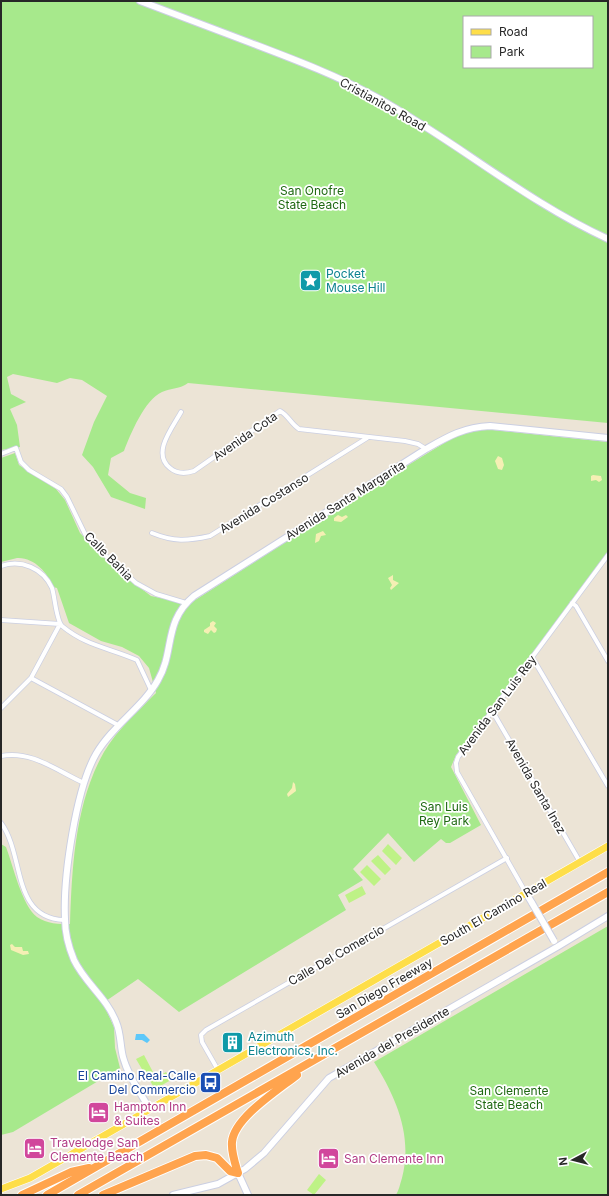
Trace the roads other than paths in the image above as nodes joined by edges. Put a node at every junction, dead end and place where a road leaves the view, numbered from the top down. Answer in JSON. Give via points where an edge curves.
{"nodes":[{"id":1,"x":140,"y":1,"type":"edge"},
{"id":2,"x":608,"y":239,"type":"edge"},
{"id":3,"x":181,"y":412,"type":"dead end"},
{"id":4,"x":367,"y":438,"type":"junction"},
{"id":5,"x":608,"y":438,"type":"edge"},
{"id":6,"x":426,"y":449,"type":"junction"},
{"id":7,"x":1,"y":454,"type":"edge"},
{"id":8,"x":152,"y":533,"type":"dead end"},
{"id":9,"x":608,"y":556,"type":"edge"},
{"id":10,"x":1,"y":566,"type":"edge"},
{"id":11,"x":186,"y":603,"type":"junction"},
{"id":12,"x":572,"y":603,"type":"junction"},
{"id":13,"x":1,"y":620,"type":"edge"},
{"id":14,"x":60,"y":624,"type":"junction"},
{"id":15,"x":532,"y":657,"type":"junction"},
{"id":16,"x":608,"y":661,"type":"edge"},
{"id":17,"x":31,"y":678,"type":"junction"},
{"id":18,"x":151,"y":690,"type":"junction"},
{"id":19,"x":1,"y":708,"type":"edge"},
{"id":20,"x":491,"y":712,"type":"junction"},
{"id":21,"x":118,"y":725,"type":"junction"},
{"id":22,"x":1,"y":756,"type":"edge"},
{"id":23,"x":84,"y":783,"type":"junction"},
{"id":24,"x":608,"y":786,"type":"edge"},
{"id":25,"x":1,"y":823,"type":"edge"},
{"id":26,"x":608,"y":846,"type":"edge"},
{"id":27,"x":507,"y":858,"type":"junction"},
{"id":28,"x":580,"y":862,"type":"junction"},
{"id":29,"x":608,"y":872,"type":"edge"},
{"id":30,"x":608,"y":892,"type":"edge"},
{"id":31,"x":526,"y":893,"type":"junction"},
{"id":32,"x":608,"y":916,"type":"edge"},
{"id":33,"x":64,"y":920,"type":"junction"},
{"id":34,"x":555,"y":944,"type":"junction"},
{"id":35,"x":314,"y":1061,"type":"junction"},
{"id":36,"x":218,"y":1070,"type":"junction"},
{"id":37,"x":149,"y":1108,"type":"junction"},
{"id":38,"x":98,"y":1166,"type":"junction"},
{"id":39,"x":238,"y":1173,"type":"junction"},
{"id":40,"x":1,"y":1189,"type":"edge"},
{"id":41,"x":22,"y":1195,"type":"edge"},
{"id":42,"x":47,"y":1195,"type":"edge"},
{"id":43,"x":78,"y":1195,"type":"edge"},
{"id":44,"x":103,"y":1195,"type":"edge"},
{"id":45,"x":176,"y":1195,"type":"edge"},
{"id":46,"x":248,"y":1195,"type":"edge"}],
"edges":[{"from":1,"to":2,"type":"street","name":"Cristianitos Road","via":[[352,84],[431,131],[561,216]]},
{"from":3,"to":4,"type":"street","name":"Avenida Cota","via":[[163,446],[162,455],[165,463],[178,473],[185,474],[194,471],[280,411],[299,429]]},
{"from":4,"to":6,"type":"street","name":"Avenida Cota","via":[[405,441]]},
{"from":4,"to":8,"type":"street","name":"Avenida Costanso","via":[[210,536],[169,540]]},
{"from":5,"to":6,"type":"street","name":"Avenida Santa Margarita","via":[[490,426],[475,427],[452,434]]},
{"from":6,"to":11,"type":"street","name":"Avenida Santa Margarita"},
{"from":7,"to":11,"type":"street","name":"Calle Bahia","via":[[16,448],[21,462],[29,470],[61,490],[85,534],[136,583],[156,594]]},
{"from":9,"to":12,"type":"street","name":"Avenida San Luis Rey"},
{"from":10,"to":14,"type":"street","via":[[18,563],[33,567],[43,575],[52,588]]},
{"from":11,"to":18,"type":"street","name":"Avenida Santa Margarita","via":[[176,619],[170,636],[165,666]]},
{"from":12,"to":15,"type":"street","name":"Avenida San Luis Rey"},
{"from":12,"to":16,"type":"street"},
{"from":13,"to":14,"type":"street"},
{"from":14,"to":17,"type":"street"},
{"from":14,"to":18,"type":"street","via":[[77,637],[100,648],[122,653],[137,660]]},
{"from":15,"to":20,"type":"street","name":"Avenida San Luis Rey"},
{"from":15,"to":24,"type":"street"},
{"from":17,"to":19,"type":"street"},
{"from":17,"to":21,"type":"street"},
{"from":18,"to":21,"type":"street","name":"Avenida Santa Margarita"},
{"from":20,"to":27,"type":"street","name":"Avenida San Luis Rey","via":[[456,763],[457,772]]},
{"from":20,"to":28,"type":"street","name":"Avenida Santa Inez"},
{"from":21,"to":23,"type":"street","name":"Avenida Santa Margarita","via":[[96,755]]},
{"from":22,"to":23,"type":"street","via":[[23,755],[48,764]]},
{"from":23,"to":33,"type":"street","name":"Avenida Santa Margarita","via":[[76,815],[66,882]]},
{"from":25,"to":33,"type":"street","via":[[8,835],[31,906],[42,915]]},
{"from":26,"to":28,"type":"main road","name":"South El Camino Real"},
{"from":27,"to":31,"type":"street","name":"Avenida San Luis Rey"},
{"from":27,"to":36,"type":"street","name":"Calle Del Comercio","via":[[206,1030],[201,1035],[202,1042]]},
{"from":28,"to":31,"type":"main road","name":"South El Camino Real"},
{"from":29,"to":38,"type":"highway","name":"San Diego Freeway"},
{"from":30,"to":35,"type":"highway"},
{"from":31,"to":34,"type":"street","name":"Avenida San Luis Rey","bridge":true},
{"from":31,"to":36,"type":"main road","name":"South El Camino Real"},
{"from":32,"to":34,"type":"street","name":"Avenida del Presidente"},
{"from":33,"to":37,"type":"street","name":"Avenida Santa Margarita","via":[[74,960],[117,1022],[128,1073]]},
{"from":34,"to":39,"type":"street","name":"Avenida del Presidente","via":[[329,1078],[264,1153]]},
{"from":35,"to":39,"type":"highway","via":[[248,1115],[234,1131],[232,1143]]},
{"from":35,"to":43,"type":"highway"},
{"from":36,"to":37,"type":"main road","name":"South El Camino Real"},
{"from":37,"to":40,"type":"main road","name":"South El Camino Real","via":[[30,1178]]},
{"from":38,"to":41,"type":"highway","via":[[71,1172]]},
{"from":38,"to":42,"type":"highway","name":"San Diego Freeway"},
{"from":39,"to":44,"type":"highway","via":[[230,1171],[223,1162],[213,1156],[195,1156]]},
{"from":39,"to":45,"type":"street","name":"Avenida del Presidente","via":[[218,1184]]},
{"from":39,"to":46,"type":"street"}]}
